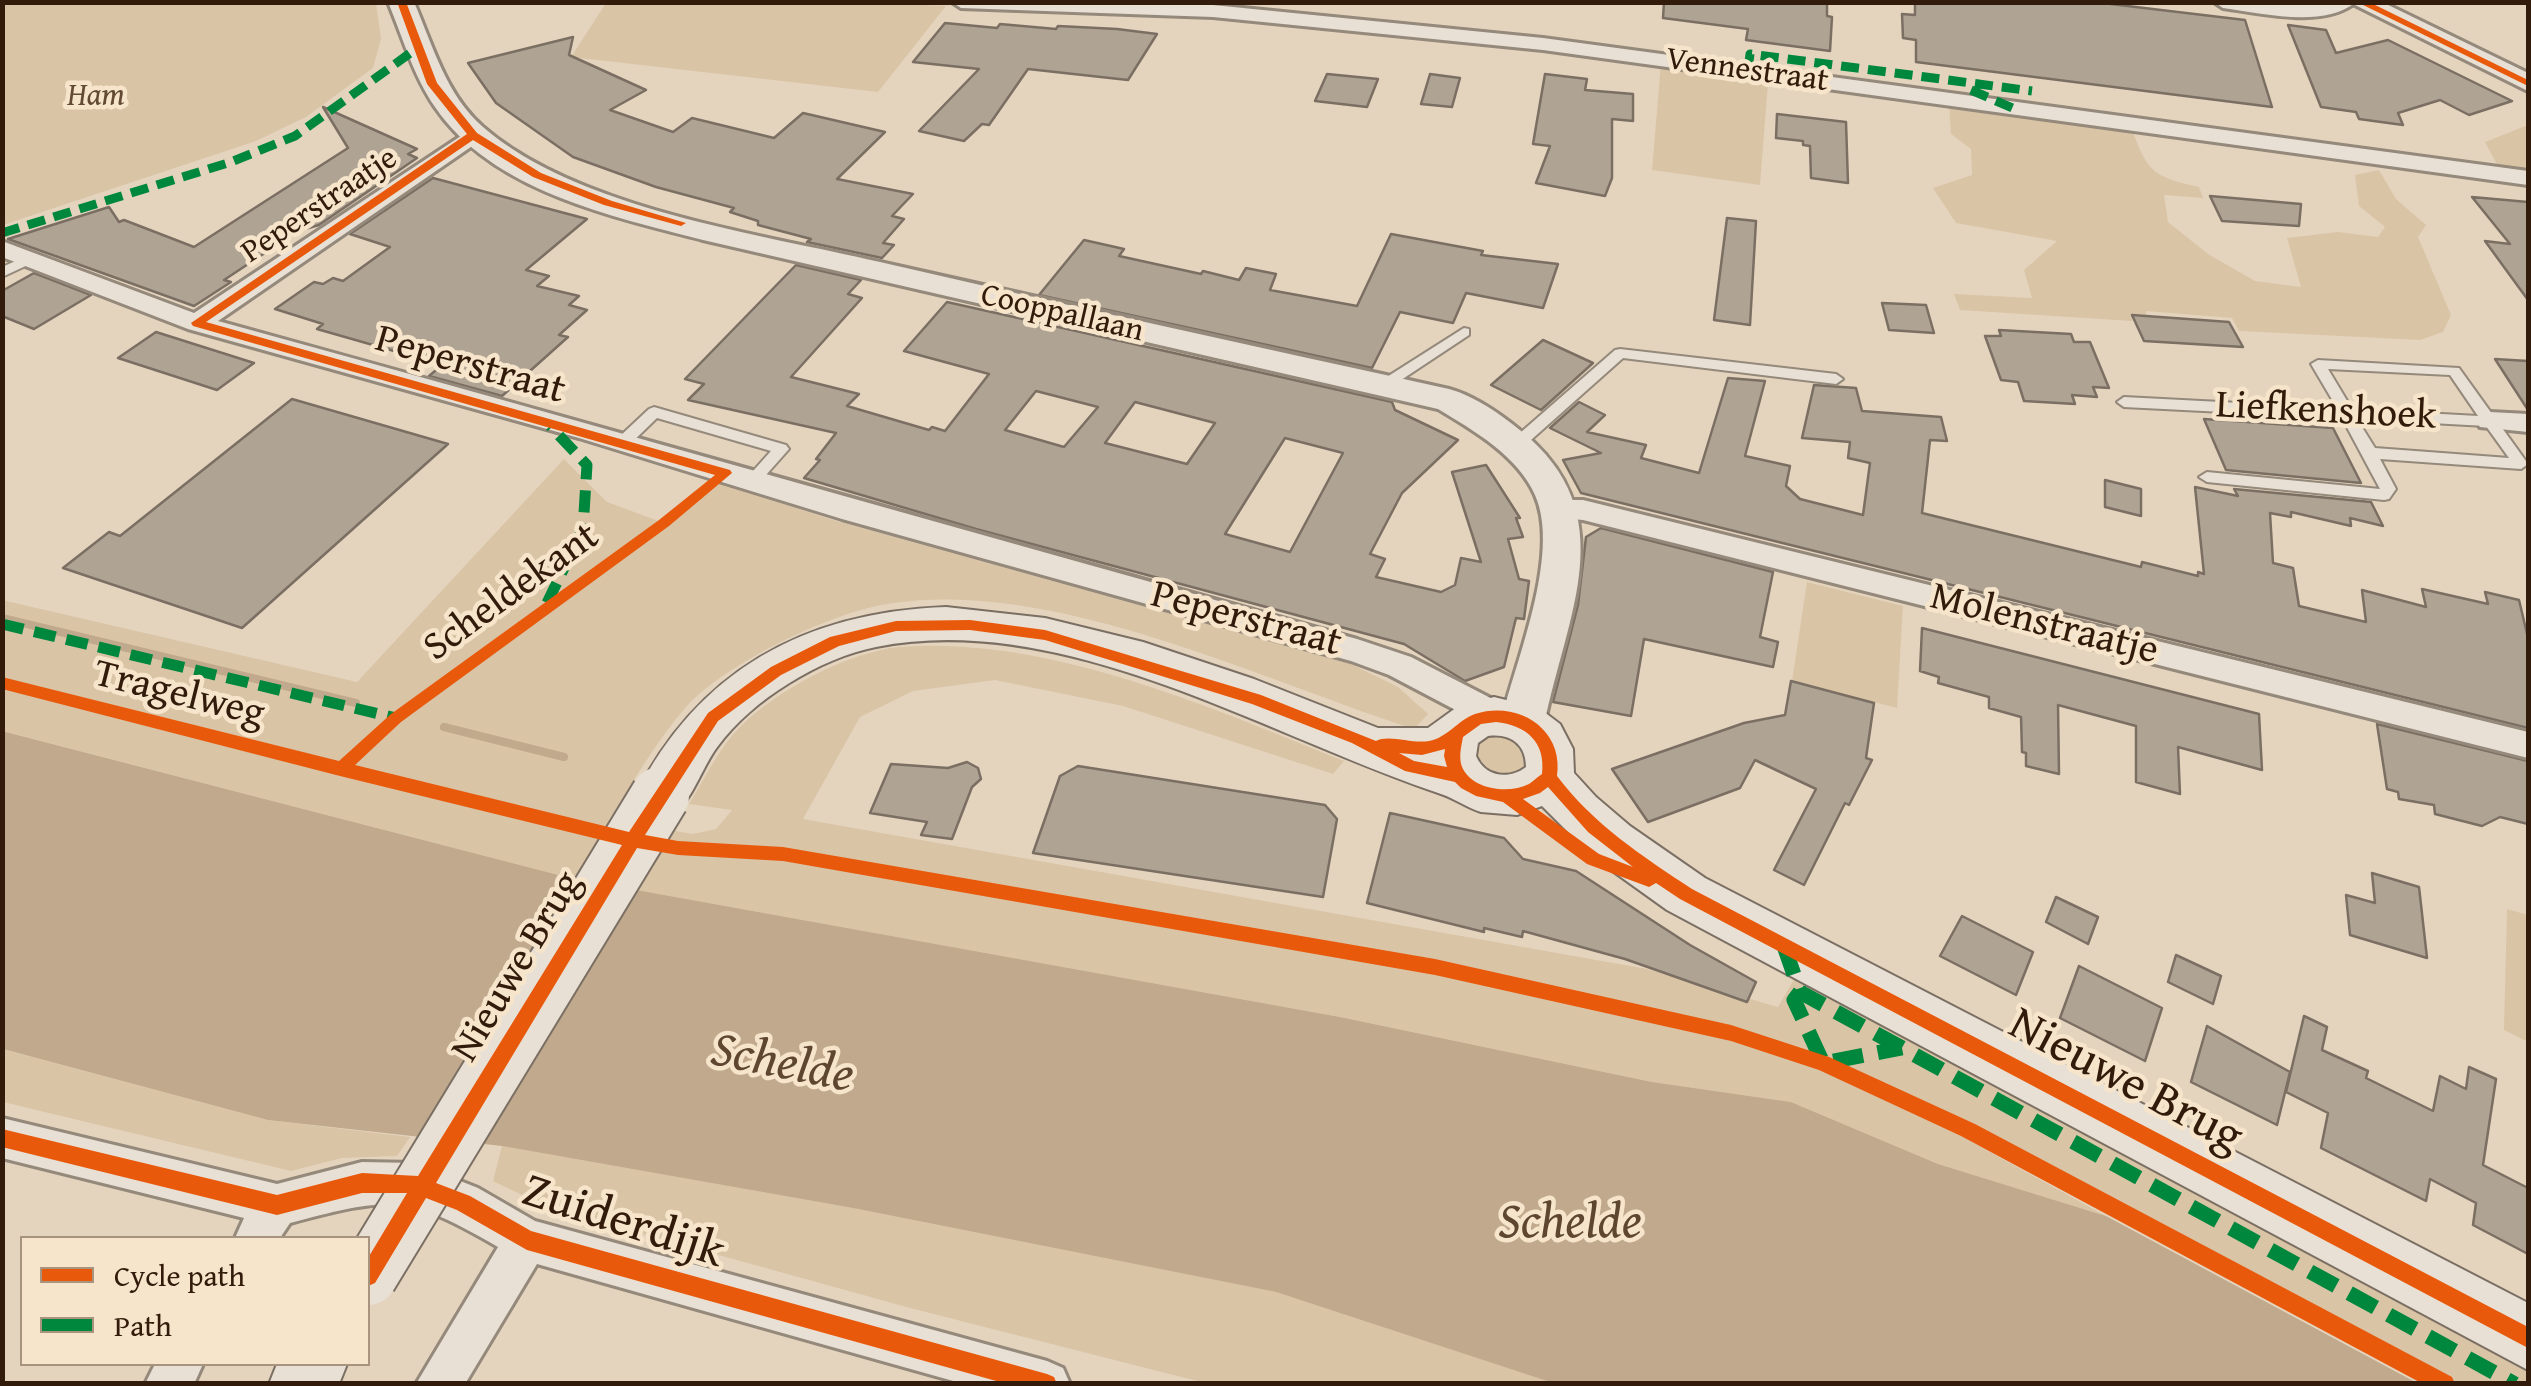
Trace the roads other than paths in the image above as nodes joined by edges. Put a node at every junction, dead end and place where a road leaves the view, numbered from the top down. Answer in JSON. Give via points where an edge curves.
{"nodes":[{"id":1,"x":401,"y":2,"type":"edge"},
{"id":2,"x":961,"y":2,"type":"edge"},
{"id":3,"x":2223,"y":2,"type":"edge"},
{"id":4,"x":2348,"y":2,"type":"edge"},
{"id":5,"x":2361,"y":2,"type":"edge"},
{"id":6,"x":1948,"y":80,"type":"junction"},
{"id":7,"x":1882,"y":81,"type":"junction"},
{"id":8,"x":2528,"y":84,"type":"edge"},
{"id":9,"x":2032,"y":92,"type":"dead end"},
{"id":10,"x":2017,"y":110,"type":"junction"},
{"id":11,"x":474,"y":134,"type":"junction"},
{"id":12,"x":2528,"y":178,"type":"edge"},
{"id":13,"x":2,"y":248,"type":"edge"},
{"id":14,"x":27,"y":260,"type":"junction"},
{"id":15,"x":2,"y":273,"type":"edge"},
{"id":16,"x":197,"y":323,"type":"junction"},
{"id":17,"x":1464,"y":332,"type":"dead end"},
{"id":18,"x":1836,"y":379,"type":"dead end"},
{"id":19,"x":1384,"y":385,"type":"junction"},
{"id":20,"x":2124,"y":402,"type":"dead end"},
{"id":21,"x":2346,"y":413,"type":"junction"},
{"id":22,"x":2490,"y":421,"type":"junction"},
{"id":23,"x":2528,"y":422,"type":"edge"},
{"id":24,"x":623,"y":442,"type":"junction"},
{"id":25,"x":1516,"y":444,"type":"junction"},
{"id":26,"x":2370,"y":453,"type":"junction"},
{"id":27,"x":2207,"y":477,"type":"dead end"},
{"id":28,"x":752,"y":480,"type":"junction"},
{"id":29,"x":1560,"y":510,"type":"junction"},
{"id":30,"x":1479,"y":735,"type":"junction"},
{"id":31,"x":2528,"y":745,"type":"edge"},
{"id":32,"x":1529,"y":787,"type":"junction"},
{"id":33,"x":2,"y":1138,"type":"edge"},
{"id":34,"x":266,"y":1222,"type":"edge"},
{"id":35,"x":527,"y":1240,"type":"junction"},
{"id":36,"x":370,"y":1273,"type":"edge"},
{"id":37,"x":2528,"y":1338,"type":"edge"},
{"id":38,"x":439,"y":1384,"type":"edge"},
{"id":39,"x":1047,"y":1384,"type":"edge"}],
"edges":[{"from":1,"to":11,"type":"street","name":"Cooppallaan","via":[[432,84]]},
{"from":2,"to":7,"type":"street","name":"Vennestraat","via":[[1212,11]]},
{"from":3,"to":4,"type":"street","via":[[2302,12]]},
{"from":5,"to":8,"type":"street"},
{"from":6,"to":7,"type":"street"},
{"from":6,"to":9,"type":"street"},
{"from":6,"to":10,"type":"street"},
{"from":7,"to":10,"type":"street","name":"Vennestraat"},
{"from":10,"to":12,"type":"street","name":"Vennestraat"},
{"from":11,"to":16,"type":"street","name":"Peperstraatje"},
{"from":11,"to":19,"type":"street","name":"Cooppallaan","via":[[537,176],[695,227]]},
{"from":13,"to":14,"type":"street","name":"Peperstraat"},
{"from":14,"to":15,"type":"lane"},
{"from":14,"to":16,"type":"street","name":"Peperstraat"},
{"from":16,"to":24,"type":"street","name":"Peperstraat"},
{"from":17,"to":19,"type":"lane"},
{"from":18,"to":25,"type":"lane","via":[[1620,352]]},
{"from":19,"to":25,"type":"street","name":"Cooppallaan","via":[[1449,400]]},
{"from":20,"to":21,"type":"lane","name":"Liefkenshoek"},
{"from":21,"to":22,"type":"lane","name":"Liefkenshoek"},
{"from":21,"to":22,"type":"lane","via":[[2318,364],[2454,372]]},
{"from":21,"to":26,"type":"lane"},
{"from":22,"to":23,"type":"street","name":"Liefkenshoek"},
{"from":22,"to":26,"type":"lane","via":[[2521,464]]},
{"from":24,"to":28,"type":"street","name":"Peperstraat"},
{"from":24,"to":28,"type":"lane","via":[[654,412],[781,449]]},
{"from":25,"to":29,"type":"street","name":"Cooppallaan"},
{"from":26,"to":27,"type":"lane","via":[[2388,490],[2384,494]]},
{"from":28,"to":30,"type":"street","name":"Peperstraat","via":[[1357,651],[1426,681]]},
{"from":29,"to":30,"type":"street","via":[[1556,578]]},
{"from":29,"to":31,"type":"street","name":"Molenstraatje","via":[[1583,510]]},
{"from":30,"to":32,"type":"main road","name":"Nieuwe Brug","via":[[1481,792]]},
{"from":30,"to":32,"type":"main road","via":[[1536,729],[1552,752]]},
{"from":30,"to":36,"type":"main road","name":"Nieuwe Brug","bridge":true,"via":[[1411,766],[1238,693],[1046,635],[970,625],[896,626],[836,642],[776,671],[714,717],[660,796]]},
{"from":32,"to":37,"type":"main road","name":"Nieuwe Brug","via":[[1593,859],[1686,894]]},
{"from":33,"to":34,"type":"street","name":"Zuiderdijk"},
{"from":34,"to":35,"type":"street","name":"Zuiderdijk","via":[[362,1183],[414,1184]]},
{"from":35,"to":38,"type":"street"},
{"from":35,"to":39,"type":"street","name":"Zuiderdijk"}]}
